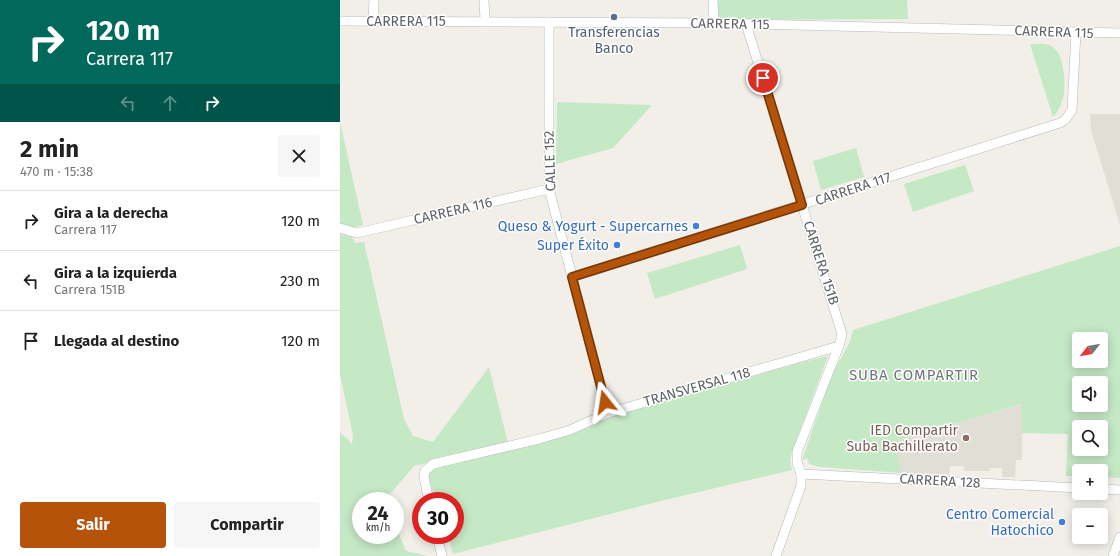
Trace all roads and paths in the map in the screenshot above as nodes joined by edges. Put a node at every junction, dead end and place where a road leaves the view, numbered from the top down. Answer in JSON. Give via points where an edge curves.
{"nodes":[{"id":1,"x":374,"y":0,"type":"edge"},
{"id":2,"x":484,"y":0,"type":"edge"},
{"id":3,"x":713,"y":0,"type":"edge"},
{"id":4,"x":340,"y":21,"type":"edge"},
{"id":5,"x":372,"y":21,"type":"junction"},
{"id":6,"x":486,"y":21,"type":"junction"},
{"id":7,"x":549,"y":22,"type":"junction"},
{"id":8,"x":714,"y":23,"type":"junction"},
{"id":9,"x":746,"y":24,"type":"junction"},
{"id":10,"x":1076,"y":32,"type":"junction"},
{"id":11,"x":1120,"y":33,"type":"edge"},
{"id":12,"x":549,"y":189,"type":"junction"},
{"id":13,"x":802,"y":205,"type":"junction"},
{"id":14,"x":340,"y":228,"type":"edge"},
{"id":15,"x":572,"y":277,"type":"junction"},
{"id":16,"x":840,"y":344,"type":"junction"},
{"id":17,"x":608,"y":413,"type":"junction"},
{"id":18,"x":801,"y":474,"type":"junction"},
{"id":19,"x":1072,"y":488,"type":"edge"},
{"id":20,"x":1108,"y":489,"type":"edge"},
{"id":21,"x":1120,"y":490,"type":"edge"},
{"id":22,"x":427,"y":492,"type":"edge"},
{"id":23,"x":1120,"y":537,"type":"edge"},
{"id":24,"x":439,"y":544,"type":"edge"},
{"id":25,"x":442,"y":556,"type":"edge"},
{"id":26,"x":776,"y":556,"type":"edge"},
{"id":27,"x":1113,"y":556,"type":"edge"}],
"edges":[{"from":1,"to":5,"type":"street"},
{"from":2,"to":6,"type":"street"},
{"from":3,"to":8,"type":"street"},
{"from":4,"to":5,"type":"street","name":"CARRERA 115"},
{"from":5,"to":6,"type":"street","name":"CARRERA 115"},
{"from":6,"to":7,"type":"street","name":"CARRERA 115"},
{"from":7,"to":8,"type":"street","name":"CARRERA 115"},
{"from":7,"to":12,"type":"street","name":"CALLE 152"},
{"from":8,"to":9,"type":"street","name":"CARRERA 115"},
{"from":9,"to":10,"type":"street","name":"CARRERA 115"},
{"from":9,"to":13,"type":"street","name":"CARRERA 151B"},
{"from":10,"to":11,"type":"street","name":"CARRERA 115"},
{"from":10,"to":13,"type":"street","name":"CARRERA 117","via":[[1073,103],[1072,110],[1065,120]]},
{"from":12,"to":14,"type":"street","name":"CARRERA 116","via":[[357,233]]},
{"from":12,"to":15,"type":"street","name":"CALLE 152"},
{"from":13,"to":15,"type":"street","name":"CARRERA 117"},
{"from":13,"to":16,"type":"street","name":"CARRERA 151B","via":[[841,326]]},
{"from":15,"to":17,"type":"street","name":"CALLE 152"},
{"from":16,"to":17,"type":"street","name":"TRANSVERSAL 118"},
{"from":16,"to":18,"type":"street","via":[[797,452]]},
{"from":17,"to":22,"type":"street","name":"TRANSVERSAL 118","via":[[570,430],[433,464],[425,471]]},
{"from":18,"to":19,"type":"street","name":"CARRERA 128"},
{"from":18,"to":26,"type":"street","via":[[801,486]]},
{"from":20,"to":21,"type":"street"},
{"from":23,"to":27,"type":"street"},
{"from":24,"to":25,"type":"street"}]}
